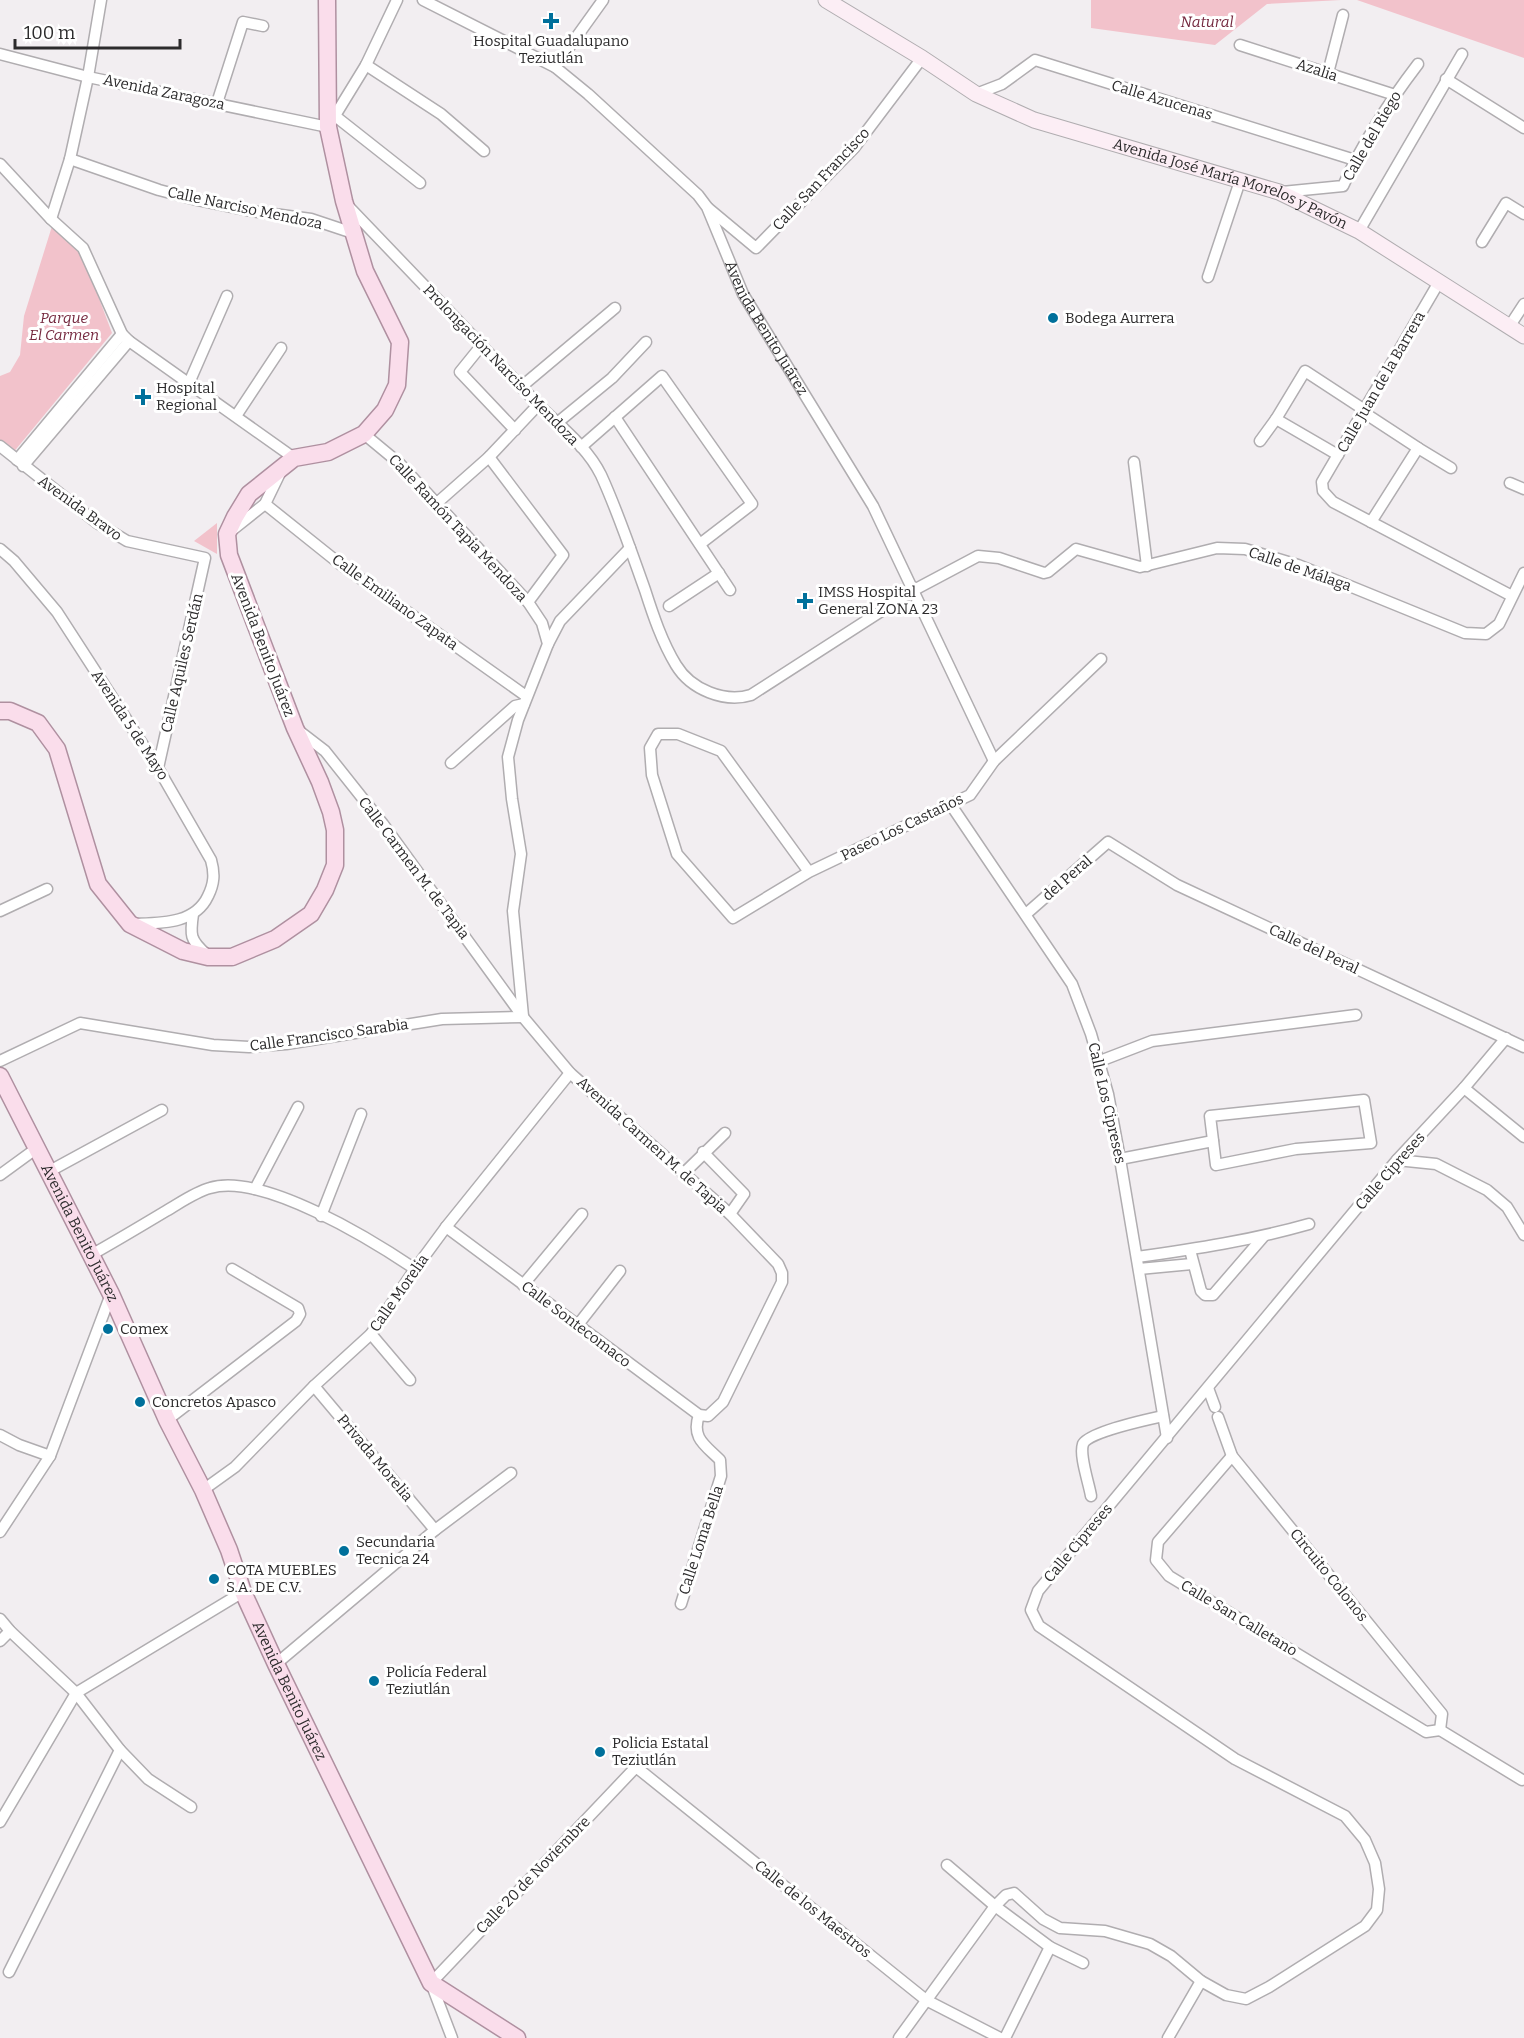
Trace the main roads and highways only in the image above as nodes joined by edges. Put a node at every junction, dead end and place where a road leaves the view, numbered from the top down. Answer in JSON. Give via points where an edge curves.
{"nodes":[{"id":1,"x":327,"y":0,"type":"edge"},
{"id":2,"x":826,"y":0,"type":"edge"},
{"id":3,"x":1524,"y":336,"type":"edge"},
{"id":4,"x":0,"y":711,"type":"edge"},
{"id":5,"x":1,"y":1081,"type":"edge"},
{"id":6,"x":518,"y":2038,"type":"edge"}],
"edges":[{"from":1,"to":4,"type":"main road","name":"Avenida Benito Juárez","via":[[330,118],[344,201],[365,271],[400,342],[397,385],[385,410],[364,434],[328,452],[288,463],[249,494],[227,534],[229,555],[295,728],[320,782],[335,830],[335,865],[311,914],[275,939],[232,957],[183,951],[130,924],[98,884],[57,749],[38,723],[10,711]]},
{"from":2,"to":3,"type":"main road","name":"Avenida José María Morelos y Pavón","via":[[976,94],[1034,120],[1279,192],[1359,231]]},
{"from":5,"to":6,"type":"main road","name":"Avenida Benito Juárez","via":[[111,1294],[203,1490],[276,1664],[431,1983]]}]}
